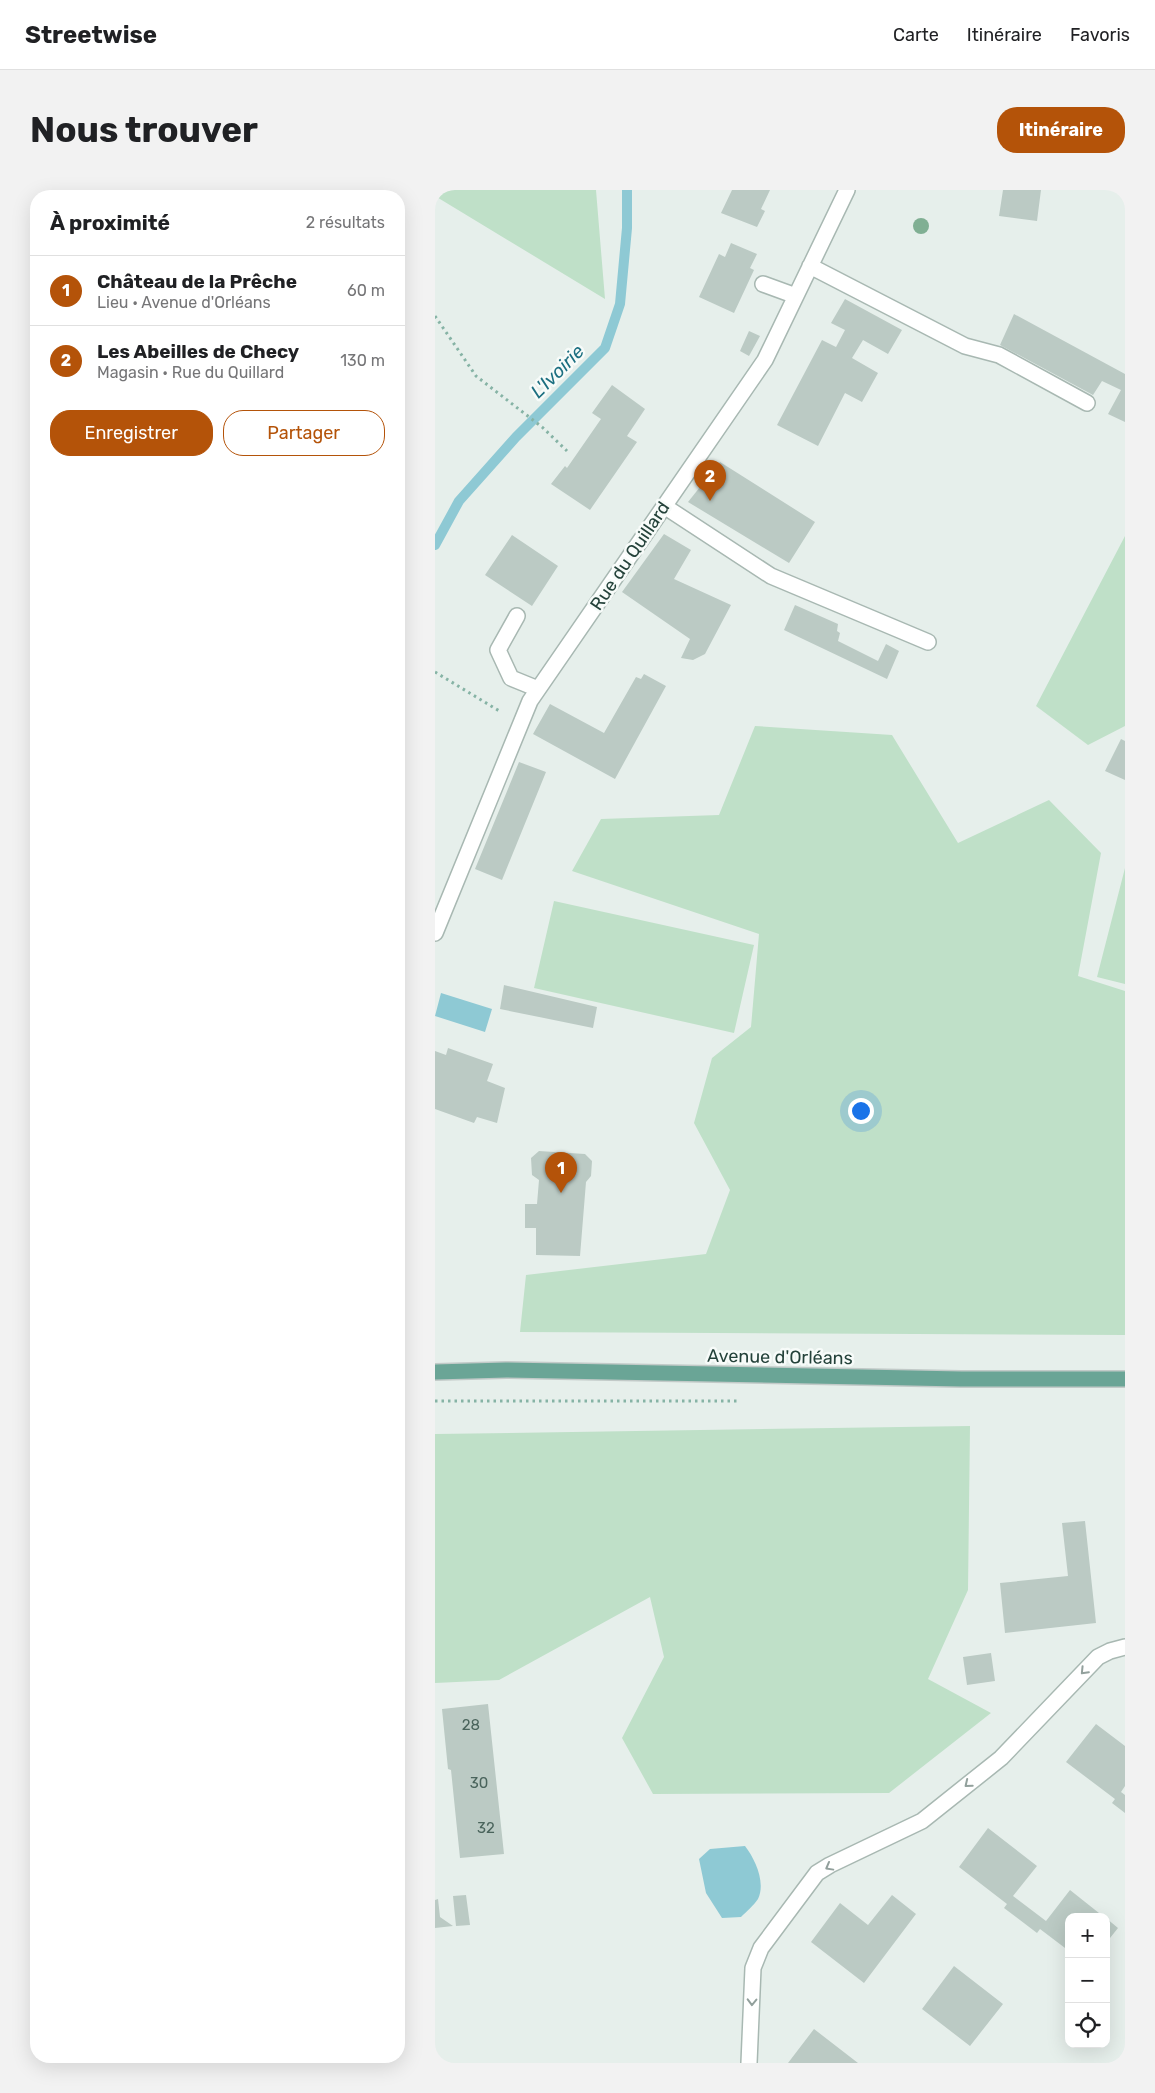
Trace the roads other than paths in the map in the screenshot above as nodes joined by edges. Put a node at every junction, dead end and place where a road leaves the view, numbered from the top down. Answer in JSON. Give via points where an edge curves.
{"nodes":[{"id":1,"x":847,"y":190,"type":"edge"},
{"id":2,"x":810,"y":266,"type":"junction"},
{"id":3,"x":763,"y":284,"type":"dead end"},
{"id":4,"x":796,"y":296,"type":"junction"},
{"id":5,"x":1087,"y":403,"type":"dead end"},
{"id":6,"x":664,"y":506,"type":"junction"},
{"id":7,"x":517,"y":616,"type":"dead end"},
{"id":8,"x":928,"y":642,"type":"dead end"},
{"id":9,"x":538,"y":689,"type":"junction"},
{"id":10,"x":435,"y":933,"type":"edge"},
{"id":11,"x":435,"y":1372,"type":"edge"},
{"id":12,"x":1125,"y":1379,"type":"edge"},
{"id":13,"x":1125,"y":1648,"type":"edge"},
{"id":14,"x":749,"y":2063,"type":"edge"}],
"edges":[{"from":1,"to":2,"type":"street","name":"Rue du Quillard"},
{"from":2,"to":4,"type":"street","name":"Rue du Quillard"},
{"from":2,"to":5,"type":"street","via":[[965,346],[999,355]]},
{"from":3,"to":4,"type":"street"},
{"from":4,"to":6,"type":"street","name":"Rue du Quillard","via":[[765,360]]},
{"from":6,"to":8,"type":"street","via":[[771,576]]},
{"from":6,"to":9,"type":"street","name":"Rue du Quillard"},
{"from":7,"to":9,"type":"street","via":[[498,650],[511,678]]},
{"from":9,"to":10,"type":"street","name":"Rue du Quillard","via":[[530,701]]},
{"from":11,"to":12,"type":"main road","name":"Avenue d'Orléans","via":[[506,1370],[951,1379]]},
{"from":13,"to":14,"type":"street","one_way":true,"via":[[1098,1657],[1001,1758],[922,1822],[817,1874],[761,1948],[753,1968]]}]}
